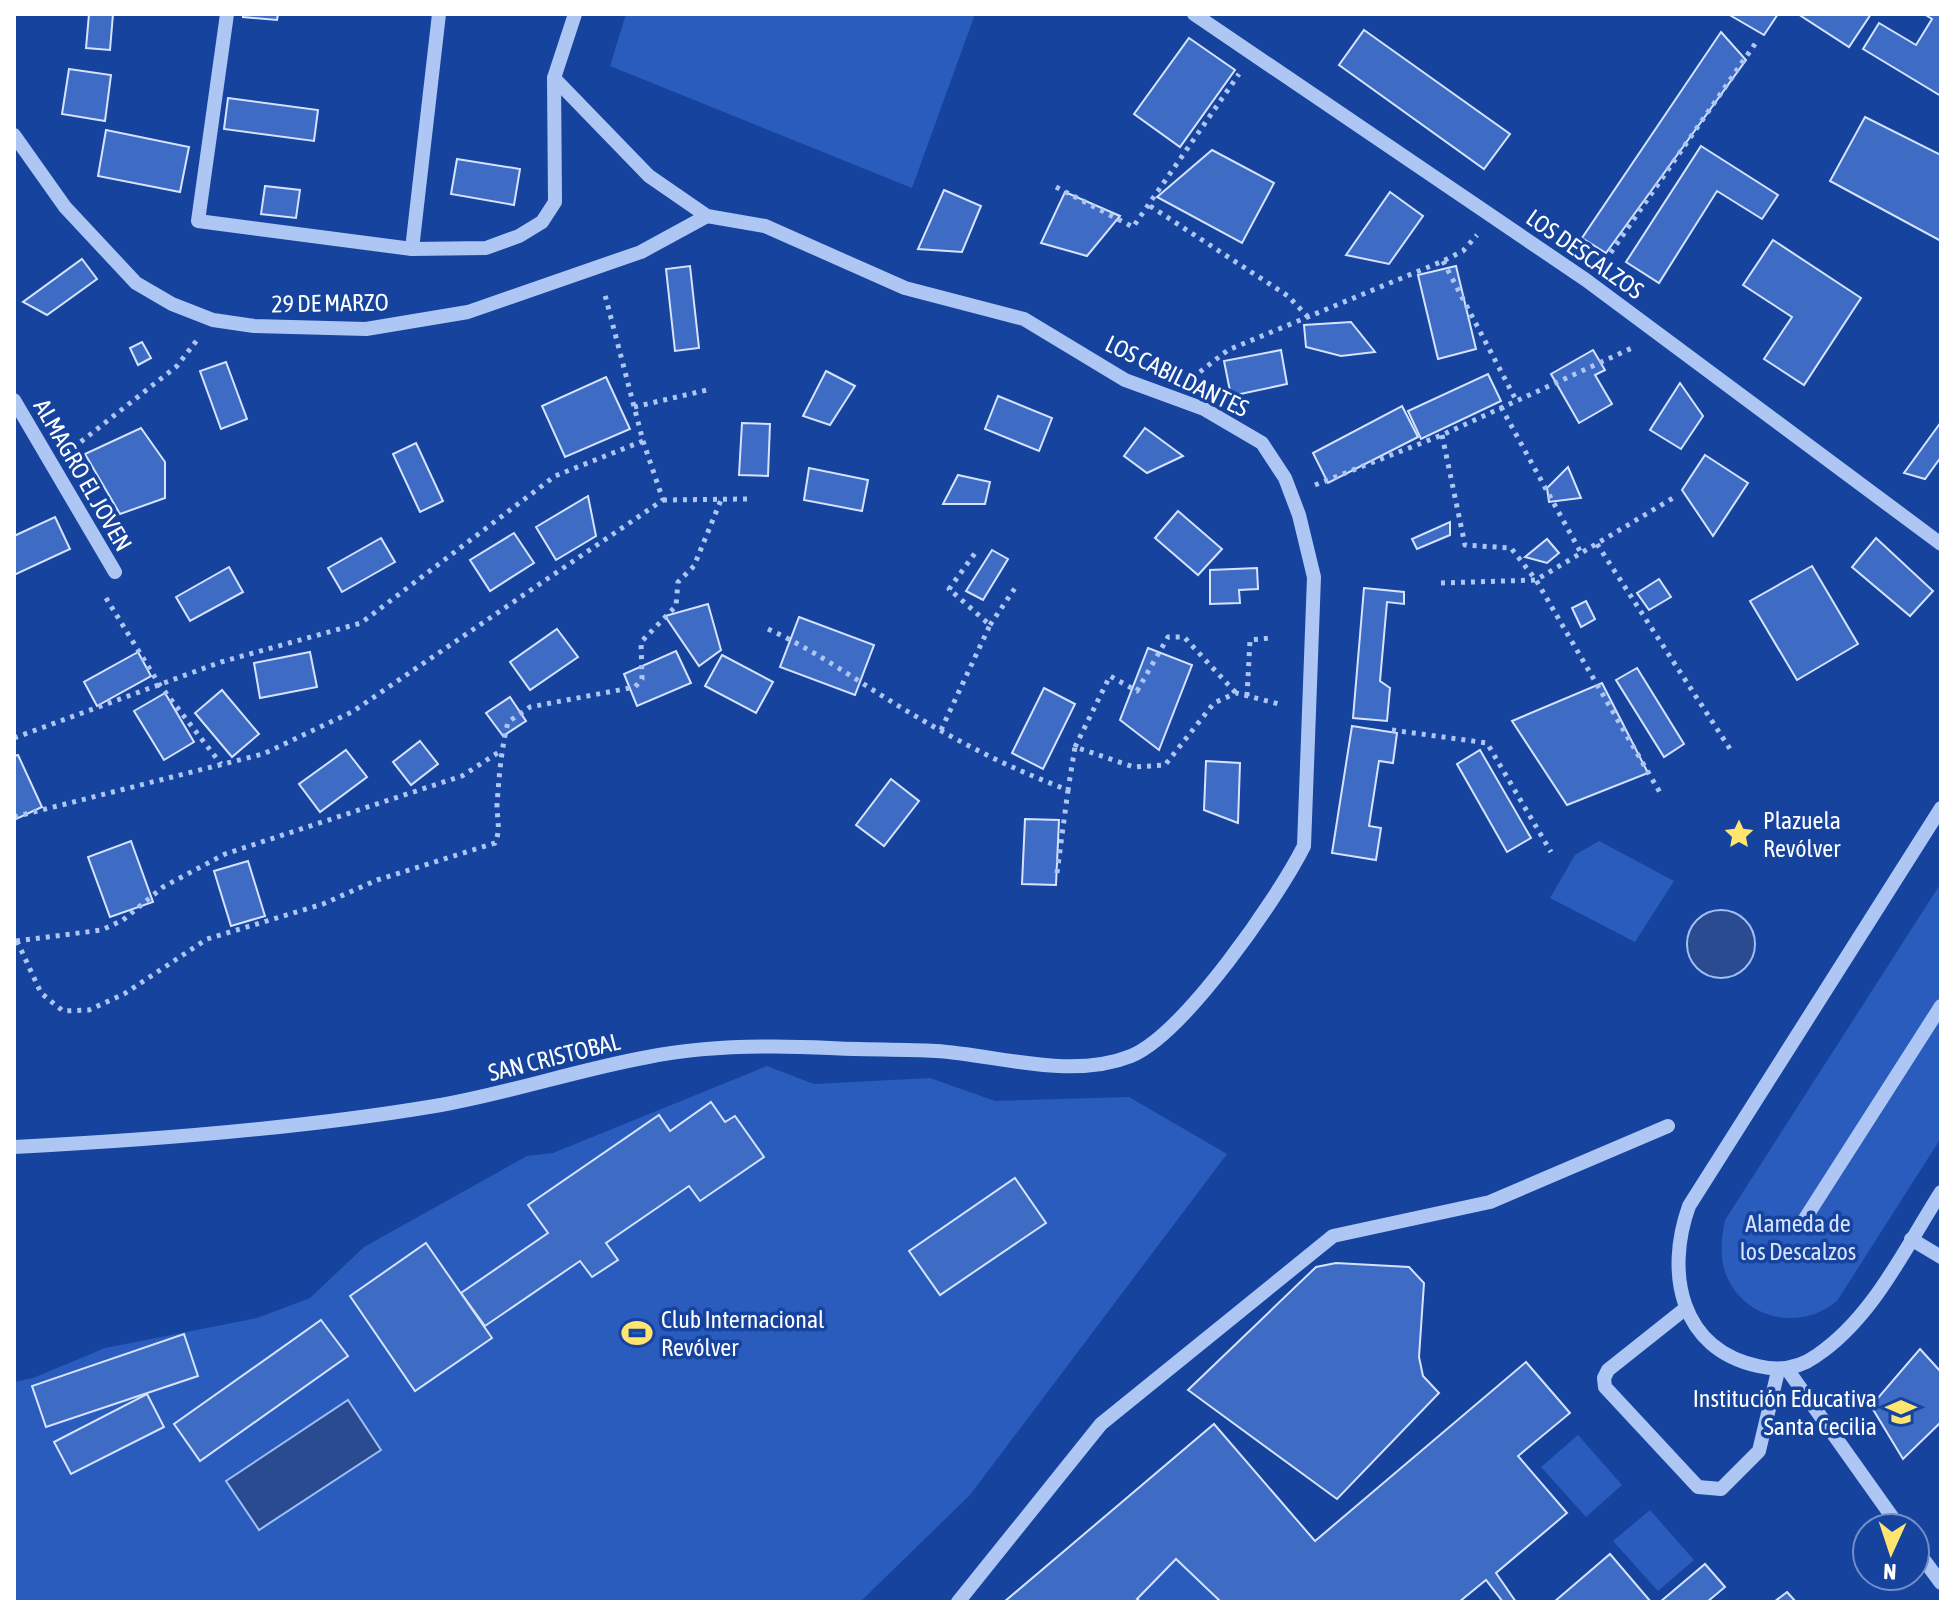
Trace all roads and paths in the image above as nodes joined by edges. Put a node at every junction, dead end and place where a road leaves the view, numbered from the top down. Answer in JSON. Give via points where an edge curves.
{"nodes":[{"id":1,"x":227,"y":14,"type":"edge"},
{"id":2,"x":439,"y":14,"type":"edge"},
{"id":3,"x":575,"y":14,"type":"edge"},
{"id":4,"x":1194,"y":14,"type":"edge"},
{"id":5,"x":1757,"y":41,"type":"dead end"},
{"id":6,"x":1253,"y":53,"type":"junction"},
{"id":7,"x":554,"y":78,"type":"junction"},
{"id":8,"x":14,"y":135,"type":"edge"},
{"id":9,"x":1056,"y":187,"type":"dead end"},
{"id":10,"x":1150,"y":206,"type":"junction"},
{"id":11,"x":707,"y":216,"type":"junction"},
{"id":12,"x":1494,"y":217,"type":"junction"},
{"id":13,"x":412,"y":249,"type":"junction"},
{"id":14,"x":1443,"y":261,"type":"junction"},
{"id":15,"x":598,"y":266,"type":"junction"},
{"id":16,"x":1589,"y":283,"type":"junction"},
{"id":17,"x":1308,"y":317,"type":"junction"},
{"id":18,"x":213,"y":320,"type":"junction"},
{"id":19,"x":1662,"y":335,"type":"junction"},
{"id":20,"x":707,"y":390,"type":"dead end"},
{"id":21,"x":1176,"y":398,"type":"junction"},
{"id":22,"x":14,"y":400,"type":"edge"},
{"id":23,"x":1516,"y":400,"type":"junction"},
{"id":24,"x":634,"y":407,"type":"junction"},
{"id":25,"x":1501,"y":407,"type":"junction"},
{"id":26,"x":1442,"y":435,"type":"junction"},
{"id":27,"x":643,"y":441,"type":"junction"},
{"id":28,"x":52,"y":465,"type":"junction"},
{"id":29,"x":1291,"y":495,"type":"junction"},
{"id":30,"x":1673,"y":498,"type":"dead end"},
{"id":31,"x":747,"y":499,"type":"dead end"},
{"id":32,"x":663,"y":500,"type":"junction"},
{"id":33,"x":721,"y":500,"type":"junction"},
{"id":34,"x":1597,"y":544,"type":"junction"},
{"id":35,"x":1941,"y":544,"type":"edge"},
{"id":36,"x":978,"y":549,"type":"dead end"},
{"id":37,"x":1581,"y":553,"type":"junction"},
{"id":38,"x":115,"y":572,"type":"dead end"},
{"id":39,"x":1536,"y":580,"type":"junction"},
{"id":40,"x":1441,"y":583,"type":"dead end"},
{"id":41,"x":1017,"y":585,"type":"dead end"},
{"id":42,"x":103,"y":594,"type":"dead end"},
{"id":43,"x":990,"y":625,"type":"junction"},
{"id":44,"x":768,"y":629,"type":"dead end"},
{"id":45,"x":1270,"y":638,"type":"dead end"},
{"id":46,"x":159,"y":684,"type":"junction"},
{"id":47,"x":1236,"y":693,"type":"junction"},
{"id":48,"x":1247,"y":696,"type":"junction"},
{"id":49,"x":1311,"y":712,"type":"junction"},
{"id":50,"x":941,"y":730,"type":"junction"},
{"id":51,"x":1392,"y":730,"type":"dead end"},
{"id":52,"x":14,"y":738,"type":"edge"},
{"id":53,"x":1075,"y":747,"type":"junction"},
{"id":54,"x":500,"y":752,"type":"junction"},
{"id":55,"x":1732,"y":752,"type":"dead end"},
{"id":56,"x":221,"y":764,"type":"junction"},
{"id":57,"x":1068,"y":790,"type":"junction"},
{"id":58,"x":1662,"y":796,"type":"dead end"},
{"id":59,"x":1941,"y":808,"type":"edge"},
{"id":60,"x":14,"y":817,"type":"edge"},
{"id":61,"x":1551,"y":852,"type":"dead end"},
{"id":62,"x":1057,"y":873,"type":"dead end"},
{"id":63,"x":16,"y":941,"type":"edge"},
{"id":64,"x":1941,"y":1006,"type":"edge"},
{"id":65,"x":1106,"y":1065,"type":"joint"},
{"id":66,"x":1668,"y":1126,"type":"dead end"},
{"id":67,"x":14,"y":1147,"type":"edge"},
{"id":68,"x":1941,"y":1192,"type":"edge"},
{"id":69,"x":1801,"y":1225,"type":"dead end"},
{"id":70,"x":1911,"y":1239,"type":"junction"},
{"id":71,"x":1941,"y":1257,"type":"edge"},
{"id":72,"x":1686,"y":1308,"type":"junction"},
{"id":73,"x":1782,"y":1370,"type":"junction"},
{"id":74,"x":1888,"y":1512,"type":"edge"},
{"id":75,"x":958,"y":1602,"type":"edge"}],
"edges":[{"from":1,"to":13,"type":"street","via":[[198,221]]},
{"from":2,"to":13,"type":"street"},
{"from":3,"to":7,"type":"street"},
{"from":4,"to":6,"type":"street","name":"LOS DESCALZOS"},
{"from":5,"to":16,"type":"path"},
{"from":6,"to":10,"type":"path"},
{"from":6,"to":12,"type":"street","name":"LOS DESCALZOS"},
{"from":7,"to":11,"type":"street","name":"LOS CABILDANTES","via":[[649,176]]},
{"from":7,"to":13,"type":"street","via":[[557,181],[555,202],[542,222],[486,248]]},
{"from":8,"to":18,"type":"street","name":"29 DE MARZO","via":[[83,229],[136,283]]},
{"from":9,"to":10,"type":"path","via":[[1133,227]]},
{"from":10,"to":17,"type":"path","via":[[1288,296]]},
{"from":11,"to":15,"type":"street","name":"29 DE MARZO","via":[[641,252]]},
{"from":11,"to":21,"type":"street","name":"LOS CABILDANTES","via":[[765,226],[905,288],[1024,319],[1125,380]]},
{"from":12,"to":14,"type":"path","via":[[1463,251]]},
{"from":12,"to":16,"type":"street","name":"LOS DESCALZOS"},
{"from":14,"to":17,"type":"path"},
{"from":14,"to":23,"type":"path"},
{"from":15,"to":18,"type":"street","name":"29 DE MARZO","via":[[468,312],[366,329]]},
{"from":15,"to":24,"type":"path"},
{"from":16,"to":19,"type":"street","name":"LOS DESCALZOS"},
{"from":17,"to":21,"type":"path","via":[[1228,350],[1200,369]]},
{"from":18,"to":28,"type":"path","via":[[177,366]]},
{"from":19,"to":23,"type":"path"},
{"from":19,"to":35,"type":"street","name":"LOS DESCALZOS"},
{"from":20,"to":24,"type":"path"},
{"from":21,"to":29,"type":"street","name":"LOS CABILDANTES","via":[[1262,443]]},
{"from":22,"to":28,"type":"street","name":"ALMAGRO EL JOVEN"},
{"from":23,"to":25,"type":"path"},
{"from":24,"to":27,"type":"path"},
{"from":25,"to":26,"type":"path"},
{"from":25,"to":37,"type":"path"},
{"from":26,"to":29,"type":"path"},
{"from":26,"to":39,"type":"path","via":[[1465,545],[1511,548]]},
{"from":27,"to":32,"type":"path"},
{"from":27,"to":46,"type":"path","via":[[555,476],[361,623]]},
{"from":28,"to":38,"type":"street","name":"ALMAGRO EL JOVEN"},
{"from":29,"to":49,"type":"street","name":"LOS CABILDANTES","via":[[1314,577]]},
{"from":30,"to":34,"type":"path"},
{"from":31,"to":33,"type":"path"},
{"from":32,"to":33,"type":"path"},
{"from":32,"to":56,"type":"path","via":[[352,712],[263,754]]},
{"from":33,"to":54,"type":"path","via":[[694,566],[678,582],[676,606],[641,642],[642,679],[635,687],[530,707],[508,722]]},
{"from":34,"to":37,"type":"path"},
{"from":34,"to":55,"type":"path"},
{"from":36,"to":43,"type":"path","via":[[949,589]]},
{"from":37,"to":39,"type":"path"},
{"from":39,"to":40,"type":"path"},
{"from":39,"to":58,"type":"path"},
{"from":41,"to":43,"type":"path"},
{"from":42,"to":46,"type":"path"},
{"from":43,"to":50,"type":"path"},
{"from":44,"to":50,"type":"path"},
{"from":45,"to":48,"type":"path","via":[[1250,640]]},
{"from":46,"to":52,"type":"path"},
{"from":46,"to":56,"type":"path"},
{"from":47,"to":48,"type":"path"},
{"from":47,"to":53,"type":"path","via":[[1214,703],[1165,765],[1134,767]]},
{"from":47,"to":53,"type":"path","via":[[1184,637],[1168,637],[1137,691],[1110,676]]},
{"from":48,"to":49,"type":"path"},
{"from":49,"to":65,"type":"street","name":"LOS CABILDANTES","via":[[1304,846],[1287,880],[1197,999],[1136,1054]]},
{"from":50,"to":57,"type":"path","via":[[1016,770]]},
{"from":51,"to":61,"type":"path","via":[[1487,743]]},
{"from":53,"to":57,"type":"path"},
{"from":54,"to":63,"type":"path","via":[[462,776],[225,854],[163,887],[102,930]]},
{"from":54,"to":63,"type":"path","via":[[501,831],[495,843],[207,939],[124,994],[89,1010],[63,1011],[41,993]]},
{"from":56,"to":60,"type":"path"},
{"from":57,"to":62,"type":"path"},
{"from":59,"to":72,"type":"street","via":[[1689,1206],[1677,1238],[1677,1275]]},
{"from":64,"to":69,"type":"street"},
{"from":65,"to":67,"type":"street","name":"SAN CRISTOBAL","via":[[936,1051],[691,1050],[432,1106],[123,1142]]},
{"from":66,"to":75,"type":"street","via":[[1490,1202],[1333,1236],[1101,1424]]},
{"from":68,"to":70,"type":"street"},
{"from":70,"to":71,"type":"street"},
{"from":70,"to":73,"type":"street","via":[[1860,1318],[1814,1358]]},
{"from":72,"to":73,"type":"street","via":[[1707,1342],[1744,1363]]},
{"from":72,"to":73,"type":"street","via":[[1604,1378],[1605,1387],[1698,1487],[1721,1489],[1759,1451]]},
{"from":73,"to":74,"type":"street"}]}
